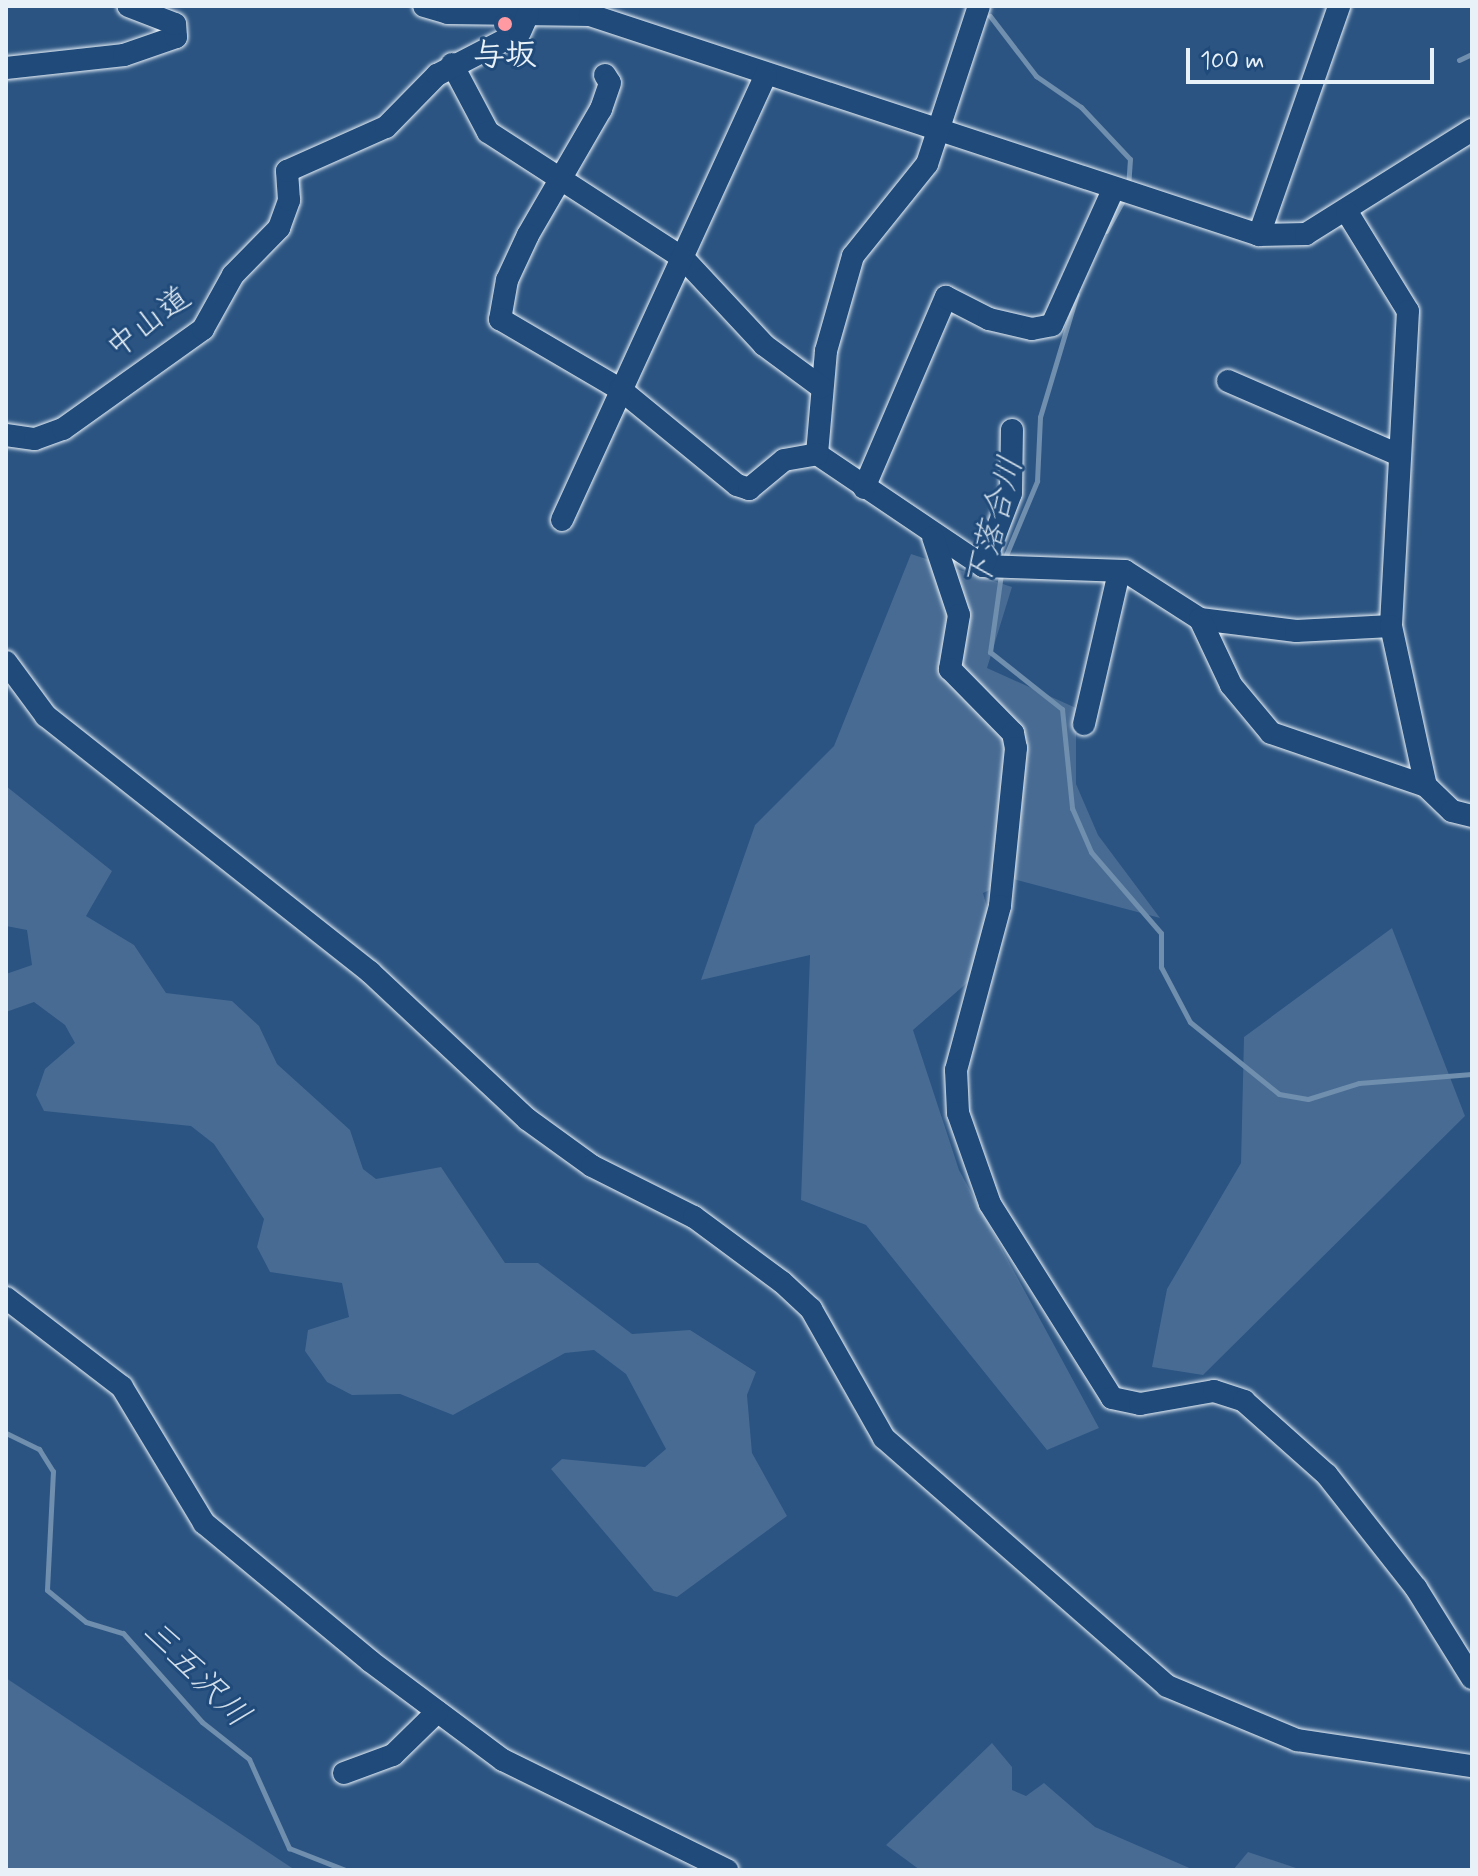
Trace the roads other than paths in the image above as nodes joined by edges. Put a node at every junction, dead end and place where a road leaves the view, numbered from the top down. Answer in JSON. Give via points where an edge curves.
{"nodes":[{"id":1,"x":128,"y":6,"type":"edge"},
{"id":2,"x":424,"y":6,"type":"edge"},
{"id":3,"x":979,"y":6,"type":"edge"},
{"id":4,"x":1339,"y":6,"type":"edge"},
{"id":5,"x":603,"y":13,"type":"edge"},
{"id":6,"x":528,"y":14,"type":"junction"},
{"id":7,"x":452,"y":64,"type":"junction"},
{"id":8,"x":6,"y":68,"type":"edge"},
{"id":9,"x":605,"y":75,"type":"dead end"},
{"id":10,"x":766,"y":75,"type":"junction"},
{"id":11,"x":1472,"y":130,"type":"edge"},
{"id":12,"x":939,"y":132,"type":"junction"},
{"id":13,"x":560,"y":182,"type":"junction"},
{"id":14,"x":1119,"y":192,"type":"junction"},
{"id":15,"x":1347,"y":212,"type":"junction"},
{"id":16,"x":1259,"y":235,"type":"junction"},
{"id":17,"x":683,"y":258,"type":"junction"},
{"id":18,"x":1228,"y":381,"type":"dead end"},
{"id":19,"x":821,"y":387,"type":"junction"},
{"id":20,"x":620,"y":389,"type":"junction"},
{"id":21,"x":1012,"y":430,"type":"dead end"},
{"id":22,"x":6,"y":435,"type":"edge"},
{"id":23,"x":817,"y":454,"type":"junction"},
{"id":24,"x":1399,"y":455,"type":"junction"},
{"id":25,"x":864,"y":488,"type":"junction"},
{"id":26,"x":562,"y":520,"type":"dead end"},
{"id":27,"x":933,"y":537,"type":"junction"},
{"id":28,"x":986,"y":566,"type":"junction"},
{"id":29,"x":1119,"y":572,"type":"junction"},
{"id":30,"x":1200,"y":619,"type":"junction"},
{"id":31,"x":1391,"y":626,"type":"junction"},
{"id":32,"x":6,"y":662,"type":"edge"},
{"id":33,"x":1084,"y":724,"type":"dead end"},
{"id":34,"x":1426,"y":786,"type":"junction"},
{"id":35,"x":1472,"y":816,"type":"edge"},
{"id":36,"x":6,"y":1298,"type":"edge"},
{"id":37,"x":1472,"y":1678,"type":"edge"},
{"id":38,"x":437,"y":1712,"type":"junction"},
{"id":39,"x":1472,"y":1766,"type":"edge"},
{"id":40,"x":344,"y":1773,"type":"dead end"},
{"id":41,"x":727,"y":1870,"type":"edge"}],
"edges":[{"from":1,"to":8,"type":"street","via":[[175,24],[176,37],[98,60]]},
{"from":2,"to":6,"type":"street"},
{"from":3,"to":12,"type":"street"},
{"from":4,"to":16,"type":"street"},
{"from":5,"to":6,"type":"street"},
{"from":5,"to":10,"type":"street"},
{"from":6,"to":7,"type":"street","name":"中山道","via":[[520,32]]},
{"from":7,"to":13,"type":"street","via":[[488,132]]},
{"from":7,"to":22,"type":"street","name":"中山道","via":[[386,127],[287,171],[289,200],[279,228],[260,256],[239,267],[203,329],[63,429],[35,439]]},
{"from":9,"to":13,"type":"street","via":[[610,83],[601,109]]},
{"from":10,"to":12,"type":"street"},
{"from":10,"to":17,"type":"street"},
{"from":11,"to":15,"type":"street"},
{"from":12,"to":14,"type":"street"},
{"from":12,"to":19,"type":"street","via":[[917,179],[853,256]]},
{"from":13,"to":17,"type":"street"},
{"from":13,"to":20,"type":"street","via":[[507,280],[500,319]]},
{"from":14,"to":16,"type":"street"},
{"from":14,"to":25,"type":"street","via":[[1052,325],[1032,329],[989,319],[946,297]]},
{"from":15,"to":16,"type":"street","via":[[1306,234]]},
{"from":15,"to":24,"type":"street","via":[[1408,311]]},
{"from":17,"to":19,"type":"street","via":[[764,345]]},
{"from":17,"to":20,"type":"street"},
{"from":18,"to":24,"type":"street"},
{"from":19,"to":23,"type":"street"},
{"from":20,"to":23,"type":"street","via":[[737,485],[749,489],[784,460]]},
{"from":20,"to":26,"type":"street"},
{"from":21,"to":28,"type":"street","via":[[1011,493]]},
{"from":23,"to":25,"type":"street"},
{"from":24,"to":31,"type":"street"},
{"from":25,"to":27,"type":"street"},
{"from":27,"to":28,"type":"street"},
{"from":27,"to":37,"type":"street","via":[[959,615],[950,669],[1013,733],[1016,748],[1000,906],[956,1070],[958,1113],[990,1204],[1112,1398],[1140,1404],[1214,1391],[1244,1401],[1327,1475],[1416,1588]]},
{"from":28,"to":29,"type":"street"},
{"from":29,"to":30,"type":"street","via":[[1162,589]]},
{"from":29,"to":33,"type":"street"},
{"from":30,"to":31,"type":"street","via":[[1296,631]]},
{"from":30,"to":34,"type":"street","via":[[1231,685],[1271,733]]},
{"from":31,"to":34,"type":"street"},
{"from":32,"to":39,"type":"street","via":[[46,716],[370,972],[527,1119],[592,1166],[694,1217],[782,1282],[811,1309],[884,1438],[1167,1686],[1297,1740]]},
{"from":34,"to":35,"type":"street","via":[[1452,811]]},
{"from":36,"to":38,"type":"street","via":[[122,1387],[204,1523]]},
{"from":38,"to":40,"type":"street","via":[[393,1755]]},
{"from":38,"to":41,"type":"street","via":[[503,1760]]}]}
